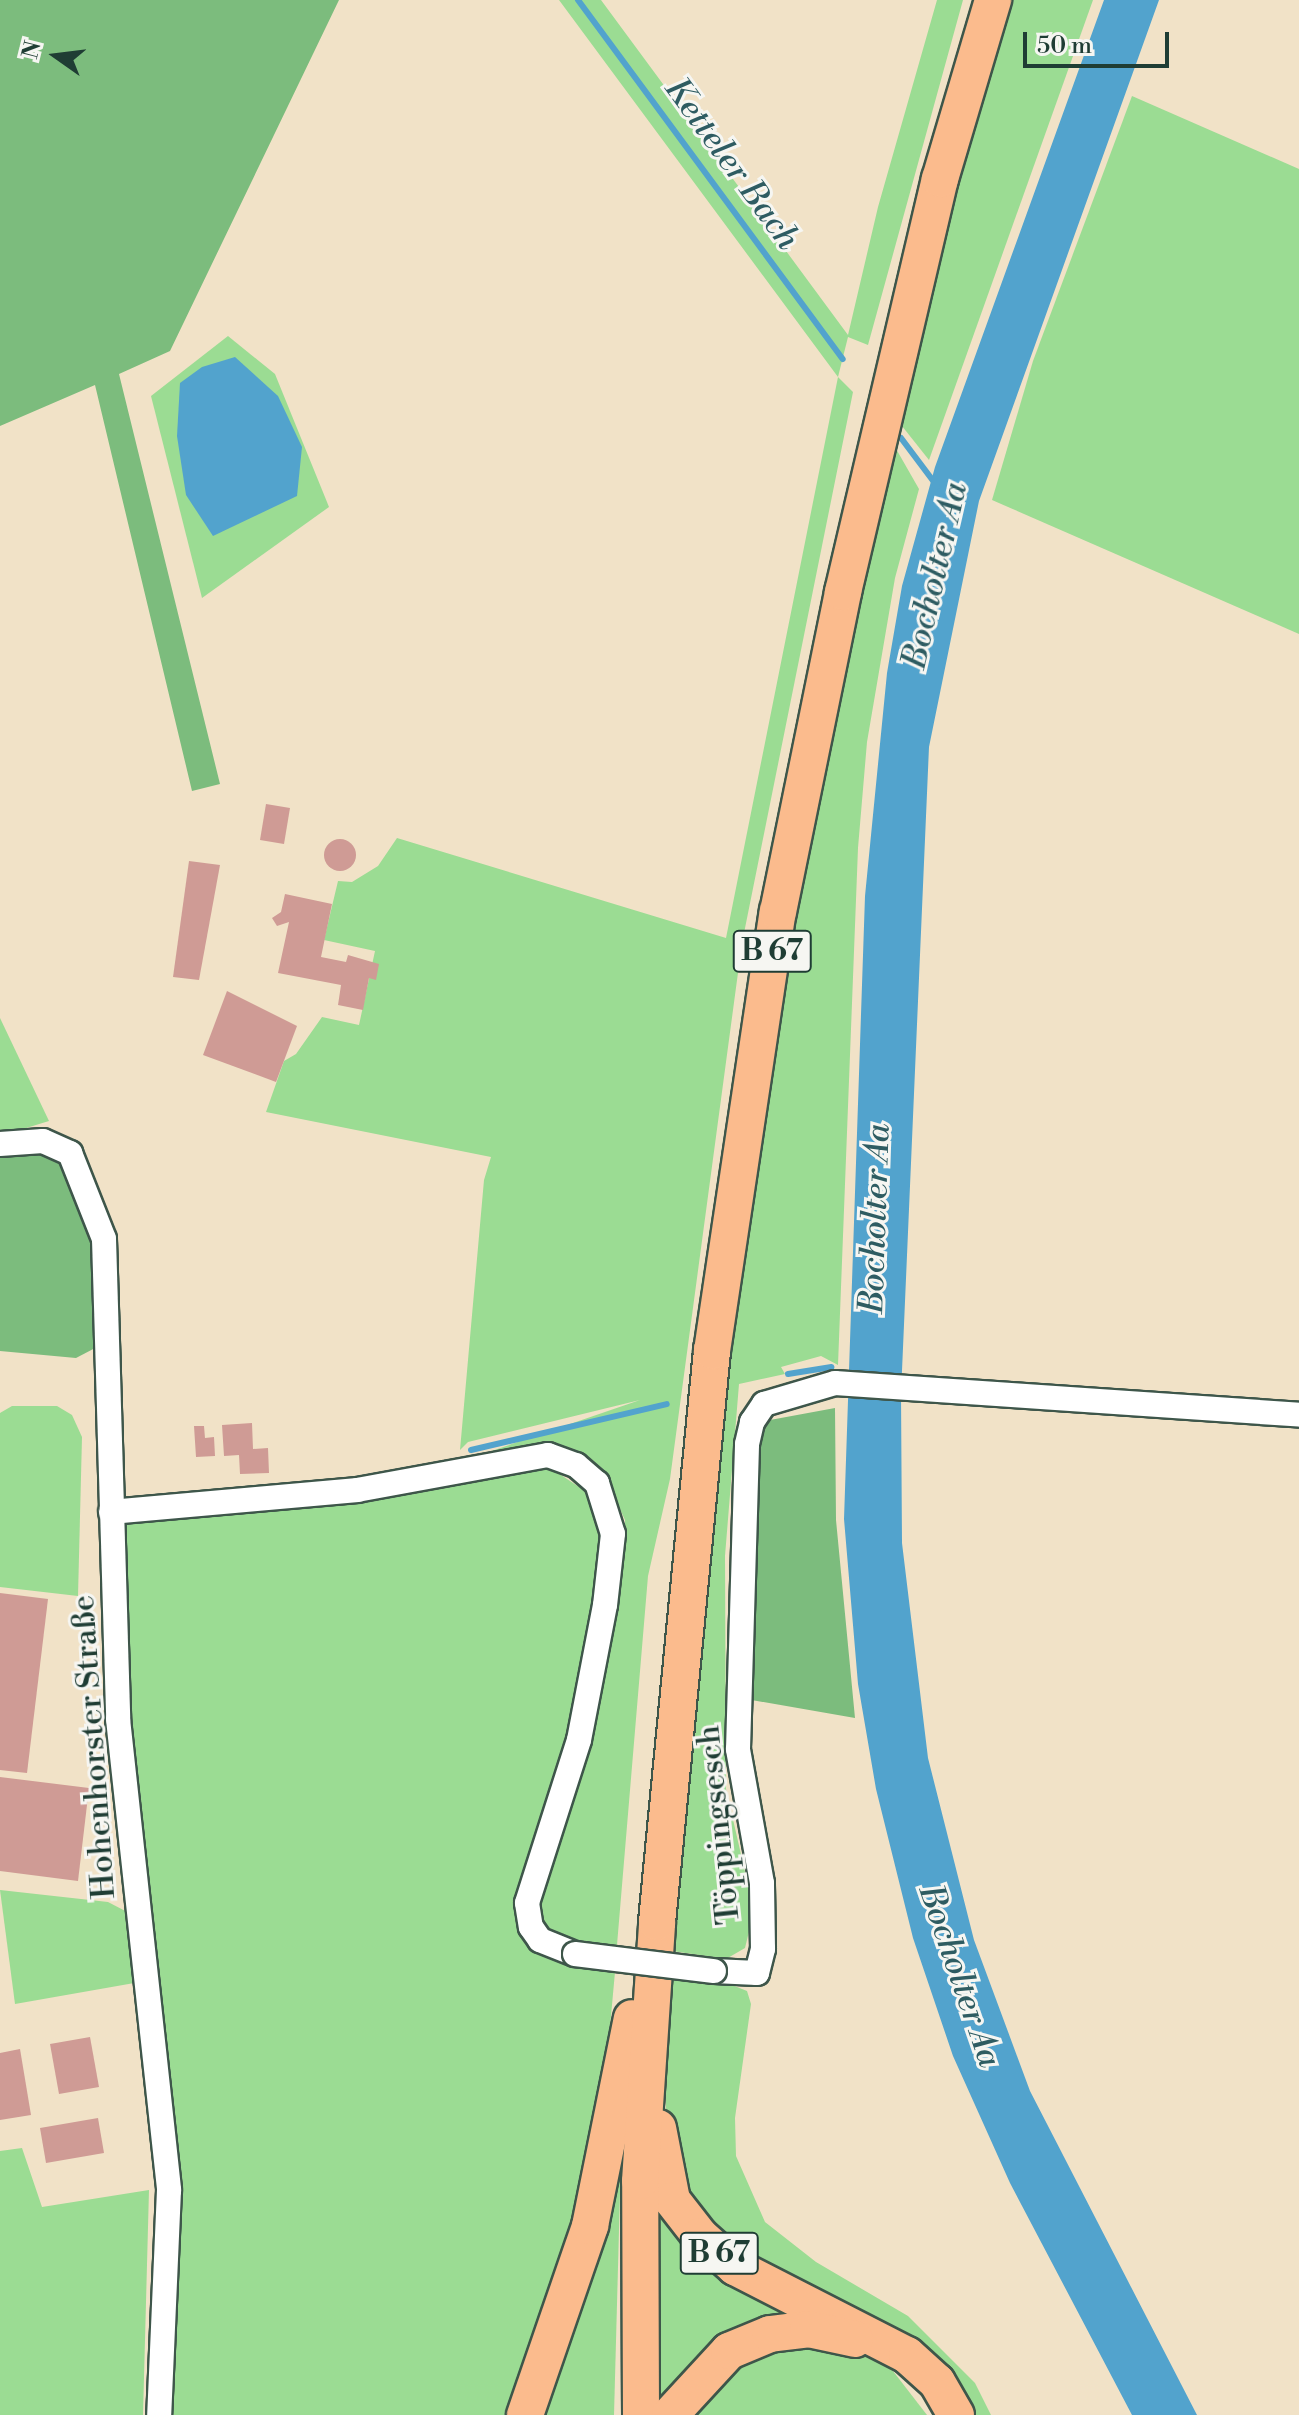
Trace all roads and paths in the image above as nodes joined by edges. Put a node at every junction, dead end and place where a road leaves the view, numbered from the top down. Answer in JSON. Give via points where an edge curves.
{"nodes":[{"id":1,"x":977,"y":0,"type":"edge"},
{"id":2,"x":993,"y":0,"type":"edge"},
{"id":3,"x":0,"y":1144,"type":"edge"},
{"id":4,"x":1299,"y":1415,"type":"edge"},
{"id":5,"x":111,"y":1512,"type":"junction"},
{"id":6,"x":657,"y":1922,"type":"junction"},
{"id":7,"x":639,"y":1985,"type":"junction"},
{"id":8,"x":159,"y":2415,"type":"edge"},
{"id":9,"x":525,"y":2415,"type":"edge"},
{"id":10,"x":626,"y":2415,"type":"edge"},
{"id":11,"x":641,"y":2415,"type":"edge"},
{"id":12,"x":670,"y":2415,"type":"edge"},
{"id":13,"x":944,"y":2415,"type":"edge"},
{"id":14,"x":956,"y":2415,"type":"edge"}],
"edges":[{"from":1,"to":7,"type":"highway","number":"B 67","via":[[927,175],[841,538],[762,910],[678,1506],[653,1741]]},
{"from":2,"to":6,"type":"highway","number":"B 67","via":[[940,179],[843,592],[778,912],[712,1351]]},
{"from":3,"to":5,"type":"street","name":"Hohenhorster Straße","via":[[43,1141],[70,1153],[94,1202],[104,1239]]},
{"from":4,"to":5,"type":"street","name":"Töppingsesch","bridge":true,"via":[[835,1383],[764,1404],[752,1422],[738,1749],[762,1883],[763,1949],[757,1973],[575,1954],[540,1940],[531,1927],[527,1903],[579,1740],[613,1534],[597,1483],[576,1465],[548,1455],[357,1490]]},
{"from":5,"to":8,"type":"street","name":"Hohenhorster Straße","via":[[118,1719],[169,2190]]},
{"from":6,"to":11,"type":"highway","number":"B 67","via":[[640,2181]]},
{"from":6,"to":14,"type":"highway","number":"B 67","via":[[657,2120],[672,2200],[700,2236],[735,2267],[907,2355],[937,2382]]},
{"from":7,"to":9,"type":"highway","number":"B 67","via":[[590,2226]]},
{"from":7,"to":10,"type":"highway","number":"B 67","via":[[627,2181]]},
{"from":12,"to":13,"type":"highway","via":[[729,2351],[770,2334],[808,2329],[843,2334],[879,2349],[917,2377]]}]}
